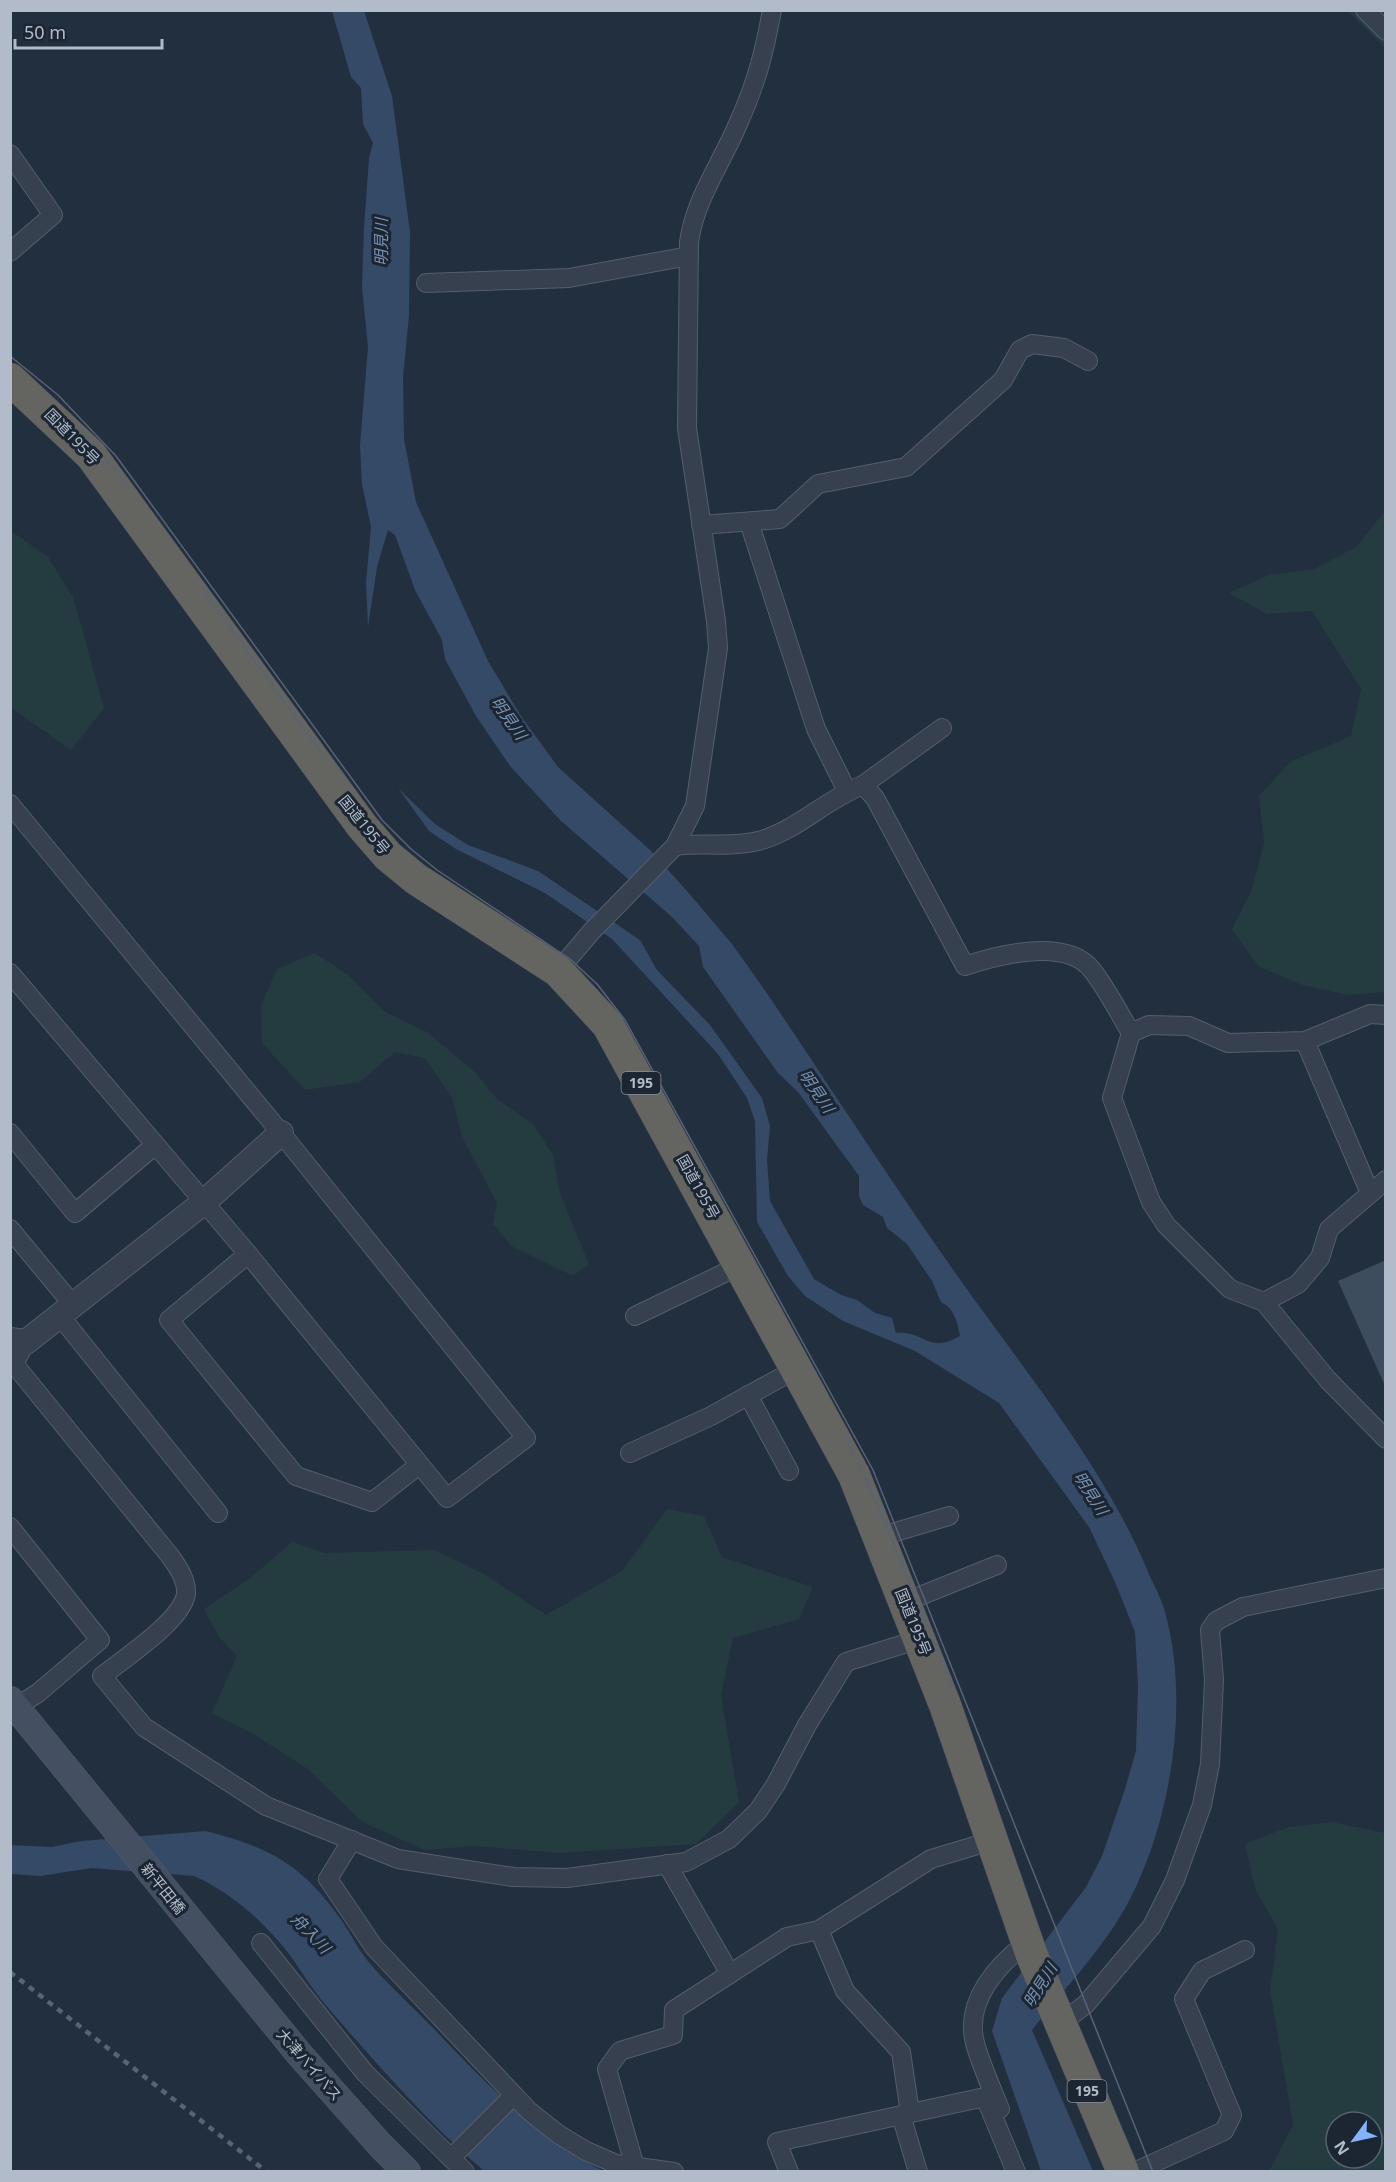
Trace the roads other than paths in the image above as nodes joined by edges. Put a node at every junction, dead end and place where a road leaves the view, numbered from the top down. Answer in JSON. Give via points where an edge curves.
{"nodes":[{"id":1,"x":772,"y":10,"type":"edge"},
{"id":2,"x":1365,"y":10,"type":"edge"},
{"id":3,"x":1386,"y":31,"type":"edge"},
{"id":4,"x":10,"y":154,"type":"edge"},
{"id":5,"x":10,"y":252,"type":"edge"},
{"id":6,"x":689,"y":256,"type":"junction"},
{"id":7,"x":426,"y":283,"type":"dead end"},
{"id":8,"x":1088,"y":361,"type":"dead end"},
{"id":9,"x":10,"y":379,"type":"edge"},
{"id":10,"x":749,"y":522,"type":"junction"},
{"id":11,"x":701,"y":525,"type":"junction"},
{"id":12,"x":942,"y":728,"type":"dead end"},
{"id":13,"x":855,"y":788,"type":"junction"},
{"id":14,"x":10,"y":804,"type":"edge"},
{"id":15,"x":670,"y":852,"type":"junction"},
{"id":16,"x":558,"y":971,"type":"junction"},
{"id":17,"x":10,"y":973,"type":"edge"},
{"id":18,"x":1386,"y":1015,"type":"edge"},
{"id":19,"x":1131,"y":1033,"type":"junction"},
{"id":20,"x":1305,"y":1041,"type":"junction"},
{"id":21,"x":10,"y":1133,"type":"edge"},
{"id":22,"x":281,"y":1133,"type":"junction"},
{"id":23,"x":154,"y":1146,"type":"junction"},
{"id":24,"x":1386,"y":1180,"type":"edge"},
{"id":25,"x":1370,"y":1193,"type":"junction"},
{"id":26,"x":203,"y":1203,"type":"junction"},
{"id":27,"x":10,"y":1229,"type":"edge"},
{"id":28,"x":248,"y":1254,"type":"junction"},
{"id":29,"x":741,"y":1265,"type":"junction"},
{"id":30,"x":1264,"y":1302,"type":"junction"},
{"id":31,"x":66,"y":1311,"type":"junction"},
{"id":32,"x":635,"y":1316,"type":"dead end"},
{"id":33,"x":18,"y":1341,"type":"edge"},
{"id":34,"x":798,"y":1368,"type":"junction"},
{"id":35,"x":748,"y":1395,"type":"junction"},
{"id":36,"x":1386,"y":1439,"type":"edge"},
{"id":37,"x":630,"y":1453,"type":"dead end"},
{"id":38,"x":419,"y":1465,"type":"junction"},
{"id":39,"x":789,"y":1471,"type":"dead end"},
{"id":40,"x":218,"y":1513,"type":"dead end"},
{"id":41,"x":949,"y":1516,"type":"dead end"},
{"id":42,"x":10,"y":1527,"type":"edge"},
{"id":43,"x":879,"y":1537,"type":"junction"},
{"id":44,"x":997,"y":1565,"type":"dead end"},
{"id":45,"x":1386,"y":1578,"type":"edge"},
{"id":46,"x":904,"y":1602,"type":"junction"},
{"id":47,"x":920,"y":1640,"type":"junction"},
{"id":48,"x":13,"y":1703,"type":"edge"},
{"id":49,"x":352,"y":1840,"type":"junction"},
{"id":50,"x":991,"y":1842,"type":"junction"},
{"id":51,"x":667,"y":1864,"type":"junction"},
{"id":52,"x":819,"y":1930,"type":"junction"},
{"id":53,"x":261,"y":1943,"type":"dead end"},
{"id":54,"x":1030,"y":1947,"type":"junction"},
{"id":55,"x":1245,"y":1950,"type":"dead end"},
{"id":56,"x":215,"y":1954,"type":"joint"},
{"id":57,"x":730,"y":1974,"type":"junction"},
{"id":58,"x":1057,"y":2017,"type":"junction"},
{"id":59,"x":510,"y":2099,"type":"junction"},
{"id":60,"x":905,"y":2114,"type":"junction"},
{"id":61,"x":455,"y":2154,"type":"junction"},
{"id":62,"x":635,"y":2167,"type":"junction"},
{"id":63,"x":407,"y":2172,"type":"edge"},
{"id":64,"x":465,"y":2172,"type":"edge"},
{"id":65,"x":674,"y":2172,"type":"edge"},
{"id":66,"x":789,"y":2172,"type":"edge"},
{"id":67,"x":918,"y":2172,"type":"edge"},
{"id":68,"x":1016,"y":2172,"type":"edge"},
{"id":69,"x":1025,"y":2172,"type":"edge"},
{"id":70,"x":1123,"y":2172,"type":"edge"},
{"id":71,"x":1134,"y":2172,"type":"edge"}],
"edges":[{"from":1,"to":6,"type":"street","via":[[761,68],[738,126],[693,217]]},
{"from":2,"to":3,"type":"street"},
{"from":4,"to":5,"type":"street","via":[[53,215]]},
{"from":6,"to":7,"type":"street","via":[[569,278]]},
{"from":6,"to":11,"type":"street","via":[[687,428]]},
{"from":8,"to":10,"type":"street","via":[[1064,348],[1032,344],[1020,350],[1004,380],[906,467],[818,483],[780,519]]},
{"from":9,"to":16,"type":"highway","name":"国道195号","number":"195","via":[[91,455],[362,826],[388,856],[416,879]]},
{"from":10,"to":11,"type":"street"},
{"from":10,"to":13,"type":"street","via":[[816,729]]},
{"from":11,"to":15,"type":"street","via":[[718,648],[695,806]]},
{"from":12,"to":13,"type":"street"},
{"from":13,"to":15,"type":"street","via":[[783,831],[758,841],[692,843]]},
{"from":13,"to":19,"type":"street","via":[[875,798],[965,966],[997,955],[1038,950],[1070,956],[1091,968]]},
{"from":14,"to":22,"type":"street"},
{"from":15,"to":16,"type":"street"},
{"from":16,"to":29,"type":"highway","name":"国道195号","number":"195","via":[[608,1025]]},
{"from":17,"to":23,"type":"street"},
{"from":18,"to":20,"type":"street","via":[[1370,1014]]},
{"from":19,"to":20,"type":"street","via":[[1149,1025],[1189,1026],[1228,1043]]},
{"from":19,"to":30,"type":"street","via":[[1112,1098],[1151,1202],[1166,1225],[1230,1288]]},
{"from":20,"to":25,"type":"street"},
{"from":21,"to":23,"type":"street","via":[[75,1213]]},
{"from":22,"to":26,"type":"street"},
{"from":22,"to":38,"type":"street","via":[[526,1438],[447,1498]]},
{"from":23,"to":26,"type":"street"},
{"from":24,"to":25,"type":"street"},
{"from":25,"to":30,"type":"street","via":[[1329,1229],[1320,1258],[1298,1284]]},
{"from":26,"to":28,"type":"street"},
{"from":26,"to":31,"type":"street"},
{"from":27,"to":31,"type":"street"},
{"from":28,"to":38,"type":"street"},
{"from":28,"to":38,"type":"street","via":[[169,1320],[296,1476],[372,1502]]},
{"from":29,"to":32,"type":"street"},
{"from":29,"to":34,"type":"highway","name":"国道195号","number":"195"},
{"from":30,"to":36,"type":"street","via":[[1328,1380]]},
{"from":31,"to":33,"type":"street"},
{"from":31,"to":40,"type":"street"},
{"from":33,"to":49,"type":"street","via":[[14,1364],[170,1556],[185,1582],[184,1603],[174,1617],[102,1676],[144,1727],[266,1806]]},
{"from":34,"to":35,"type":"street"},
{"from":34,"to":43,"type":"highway","name":"国道195号","number":"195","via":[[848,1461]]},
{"from":35,"to":37,"type":"street"},
{"from":35,"to":39,"type":"street"},
{"from":41,"to":43,"type":"street"},
{"from":42,"to":48,"type":"street","via":[[100,1641],[38,1692]]},
{"from":43,"to":46,"type":"highway","name":"国道195号","number":"195"},
{"from":44,"to":46,"type":"street"},
{"from":45,"to":58,"type":"street","via":[[1243,1607],[1216,1622],[1210,1630],[1214,1680],[1210,1764],[1202,1805],[1175,1880],[1152,1926],[1086,2004]]},
{"from":46,"to":47,"type":"highway","name":"国道195号","number":"195"},
{"from":47,"to":50,"type":"highway","name":"国道195号","number":"195"},
{"from":47,"to":51,"type":"street","via":[[846,1662],[758,1811],[729,1839],[686,1863]]},
{"from":48,"to":56,"type":"main road","name":"新平田橋"},
{"from":49,"to":51,"type":"street","via":[[398,1859],[513,1877],[567,1878]]},
{"from":49,"to":59,"type":"street","via":[[328,1879],[375,1947]]},
{"from":50,"to":52,"type":"street","via":[[931,1859]]},
{"from":50,"to":54,"type":"highway","name":"国道195号","number":"195"},
{"from":51,"to":57,"type":"street"},
{"from":52,"to":57,"type":"street","via":[[787,1938]]},
{"from":52,"to":60,"type":"street","via":[[845,1991],[901,2052]]},
{"from":53,"to":61,"type":"street","via":[[365,2073]]},
{"from":54,"to":58,"type":"highway","name":"国道195号","number":"195"},
{"from":54,"to":69,"type":"street","via":[[1000,1964],[980,1998],[974,2041]]},
{"from":55,"to":71,"type":"street","via":[[1202,1971],[1184,1999],[1232,2115],[1224,2131]]},
{"from":56,"to":63,"type":"main road","name":"大津バイパス"},
{"from":57,"to":62,"type":"street","via":[[674,2010],[673,2035],[620,2052],[607,2069]]},
{"from":58,"to":70,"type":"highway","name":"国道195号","number":"195"},
{"from":59,"to":61,"type":"street"},
{"from":59,"to":62,"type":"street","via":[[586,2151],[616,2164]]},
{"from":60,"to":66,"type":"street","via":[[777,2142]]},
{"from":60,"to":67,"type":"street"},
{"from":60,"to":68,"type":"street","via":[[985,2097]]},
{"from":61,"to":64,"type":"street"},
{"from":62,"to":65,"type":"street"}]}
